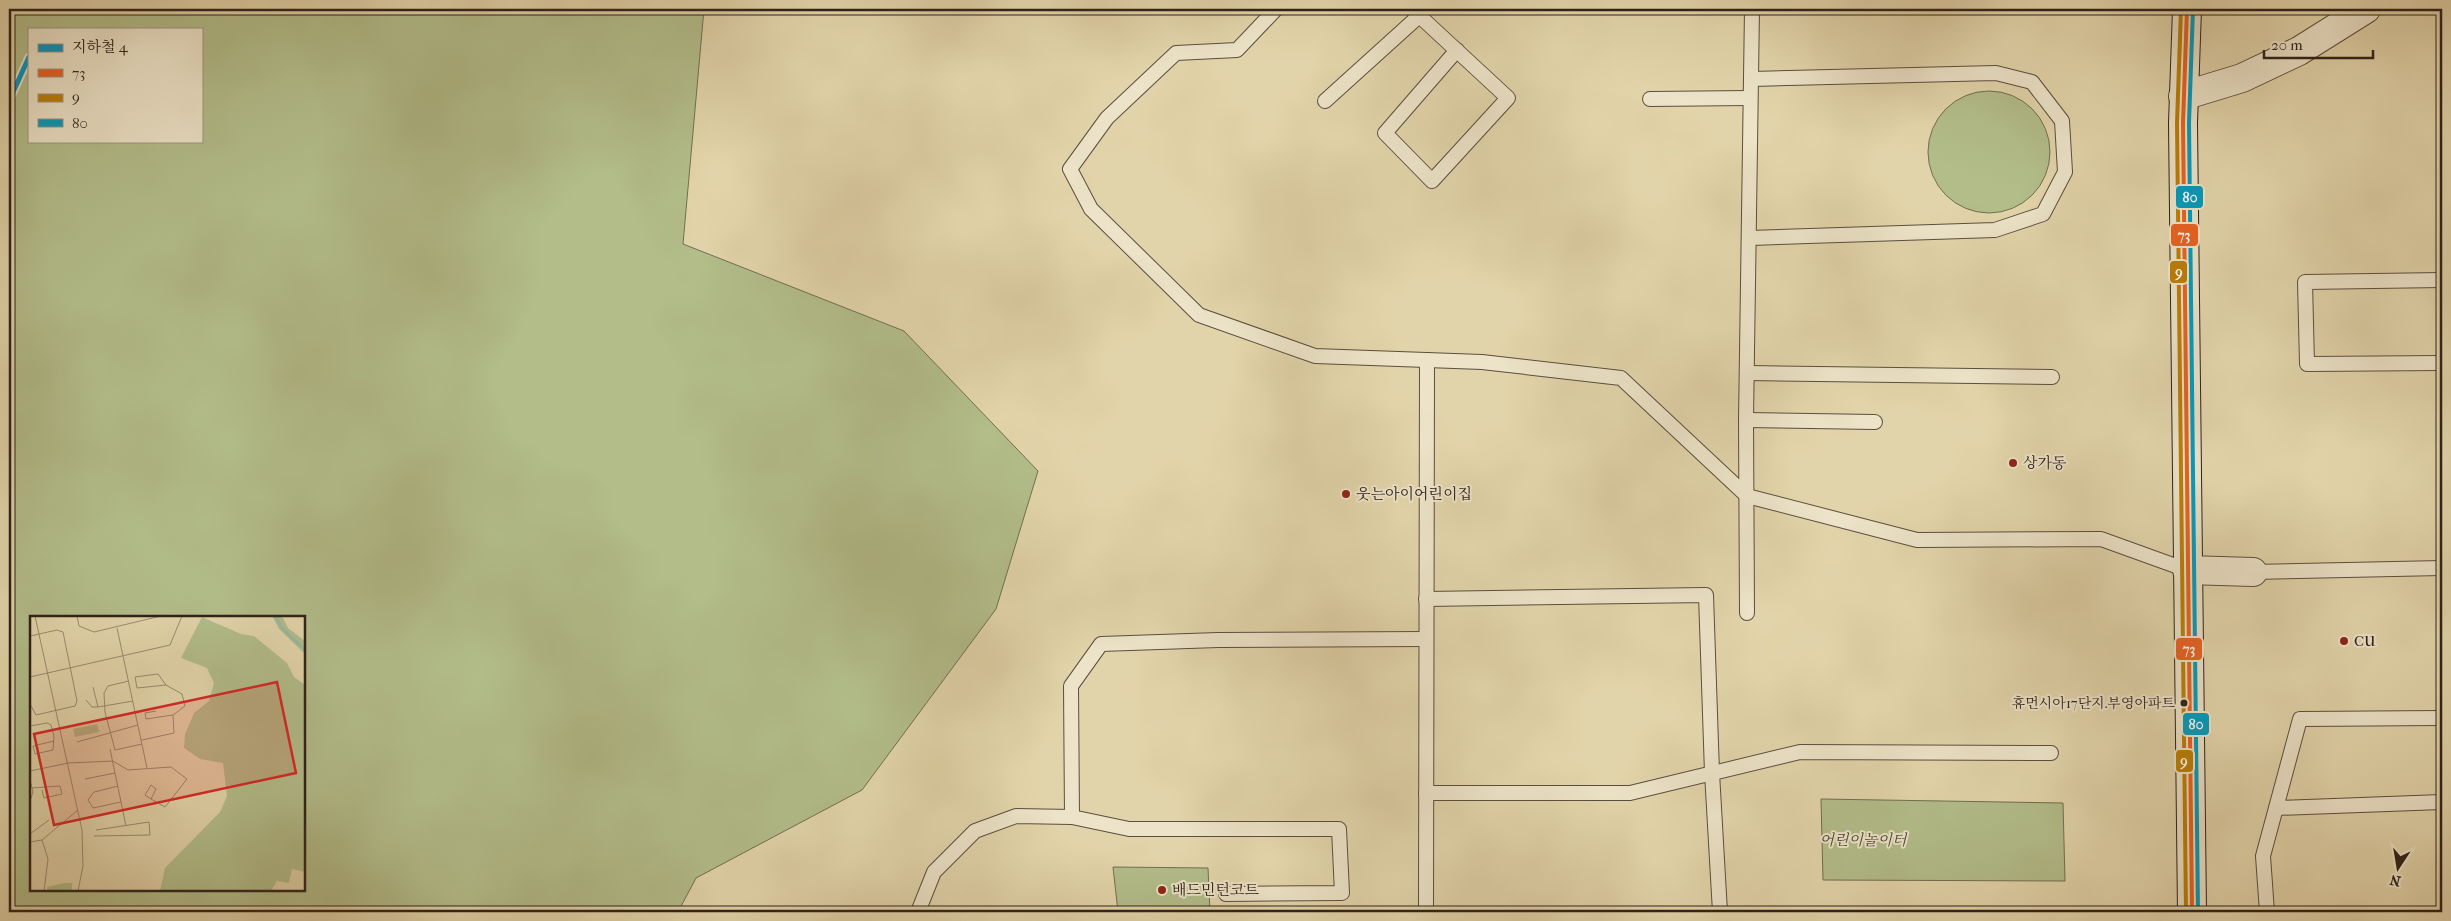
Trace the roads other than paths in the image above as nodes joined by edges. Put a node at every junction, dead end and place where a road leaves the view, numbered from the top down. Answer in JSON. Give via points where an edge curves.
{"nodes":[{"id":1,"x":1276,"y":9,"type":"edge"},
{"id":2,"x":1752,"y":9,"type":"edge"},
{"id":3,"x":2187,"y":9,"type":"edge"},
{"id":4,"x":2366,"y":9,"type":"edge"},
{"id":5,"x":1415,"y":12,"type":"edge"},
{"id":6,"x":1457,"y":50,"type":"junction"},
{"id":7,"x":1752,"y":79,"type":"junction"},
{"id":8,"x":2184,"y":96,"type":"junction"},
{"id":9,"x":1750,"y":98,"type":"junction"},
{"id":10,"x":1650,"y":99,"type":"dead end"},
{"id":11,"x":1325,"y":101,"type":"dead end"},
{"id":12,"x":1750,"y":238,"type":"junction"},
{"id":13,"x":2442,"y":280,"type":"edge"},
{"id":14,"x":1426,"y":360,"type":"junction"},
{"id":15,"x":2442,"y":363,"type":"edge"},
{"id":16,"x":1747,"y":373,"type":"junction"},
{"id":17,"x":2052,"y":377,"type":"dead end"},
{"id":18,"x":1746,"y":420,"type":"junction"},
{"id":19,"x":1875,"y":422,"type":"dead end"},
{"id":20,"x":1748,"y":496,"type":"junction"},
{"id":21,"x":2442,"y":568,"type":"edge"},
{"id":22,"x":2187,"y":570,"type":"junction"},
{"id":23,"x":2253,"y":572,"type":"joint"},
{"id":24,"x":1426,"y":599,"type":"junction"},
{"id":25,"x":1747,"y":613,"type":"dead end"},
{"id":26,"x":1426,"y":639,"type":"junction"},
{"id":27,"x":2442,"y":718,"type":"edge"},
{"id":28,"x":2052,"y":753,"type":"dead end"},
{"id":29,"x":1712,"y":773,"type":"junction"},
{"id":30,"x":1426,"y":793,"type":"junction"},
{"id":31,"x":2442,"y":802,"type":"edge"},
{"id":32,"x":2276,"y":808,"type":"junction"},
{"id":33,"x":1072,"y":817,"type":"junction"},
{"id":34,"x":1226,"y":894,"type":"dead end"},
{"id":35,"x":918,"y":912,"type":"edge"},
{"id":36,"x":1426,"y":912,"type":"edge"},
{"id":37,"x":1720,"y":912,"type":"edge"},
{"id":38,"x":2192,"y":912,"type":"edge"},
{"id":39,"x":2267,"y":912,"type":"edge"}],
"edges":[{"from":1,"to":14,"type":"lane","via":[[1237,50],[1176,54],[1106,118],[1070,169],[1091,209],[1198,315],[1315,356]]},
{"from":2,"to":7,"type":"lane"},
{"from":3,"to":8,"type":"street"},
{"from":4,"to":8,"type":"street","via":[[2299,51],[2242,78]]},
{"from":5,"to":6,"type":"lane"},
{"from":5,"to":11,"type":"lane"},
{"from":6,"to":6,"type":"lane","via":[[1508,98],[1432,181],[1385,133]]},
{"from":7,"to":9,"type":"lane"},
{"from":7,"to":12,"type":"lane","via":[[1996,73],[2032,82],[2062,121],[2065,172],[2043,214],[1995,230]]},
{"from":8,"to":22,"type":"street"},
{"from":9,"to":10,"type":"lane"},
{"from":9,"to":12,"type":"lane"},
{"from":12,"to":16,"type":"lane"},
{"from":13,"to":15,"type":"lane","via":[[2305,282],[2307,364]]},
{"from":14,"to":20,"type":"lane","via":[[1482,362],[1621,378]]},
{"from":14,"to":24,"type":"lane"},
{"from":16,"to":17,"type":"lane"},
{"from":16,"to":18,"type":"lane"},
{"from":18,"to":19,"type":"lane"},
{"from":18,"to":20,"type":"lane"},
{"from":20,"to":22,"type":"lane","via":[[1917,540],[2101,539]]},
{"from":20,"to":25,"type":"lane"},
{"from":21,"to":23,"type":"lane"},
{"from":22,"to":23,"type":"street"},
{"from":22,"to":38,"type":"street"},
{"from":24,"to":26,"type":"lane"},
{"from":24,"to":29,"type":"lane","via":[[1706,596]]},
{"from":26,"to":30,"type":"lane"},
{"from":26,"to":33,"type":"lane","via":[[1101,644],[1071,686]]},
{"from":27,"to":32,"type":"lane","via":[[2300,719]]},
{"from":28,"to":29,"type":"lane","via":[[1800,752]]},
{"from":29,"to":30,"type":"lane","via":[[1630,793]]},
{"from":29,"to":37,"type":"lane"},
{"from":30,"to":36,"type":"lane"},
{"from":31,"to":32,"type":"lane"},
{"from":32,"to":39,"type":"lane","via":[[2262,856]]},
{"from":33,"to":34,"type":"lane","via":[[1129,829],[1339,829],[1342,893]]},
{"from":33,"to":35,"type":"lane","via":[[1016,816],[975,831],[934,872]]}]}
